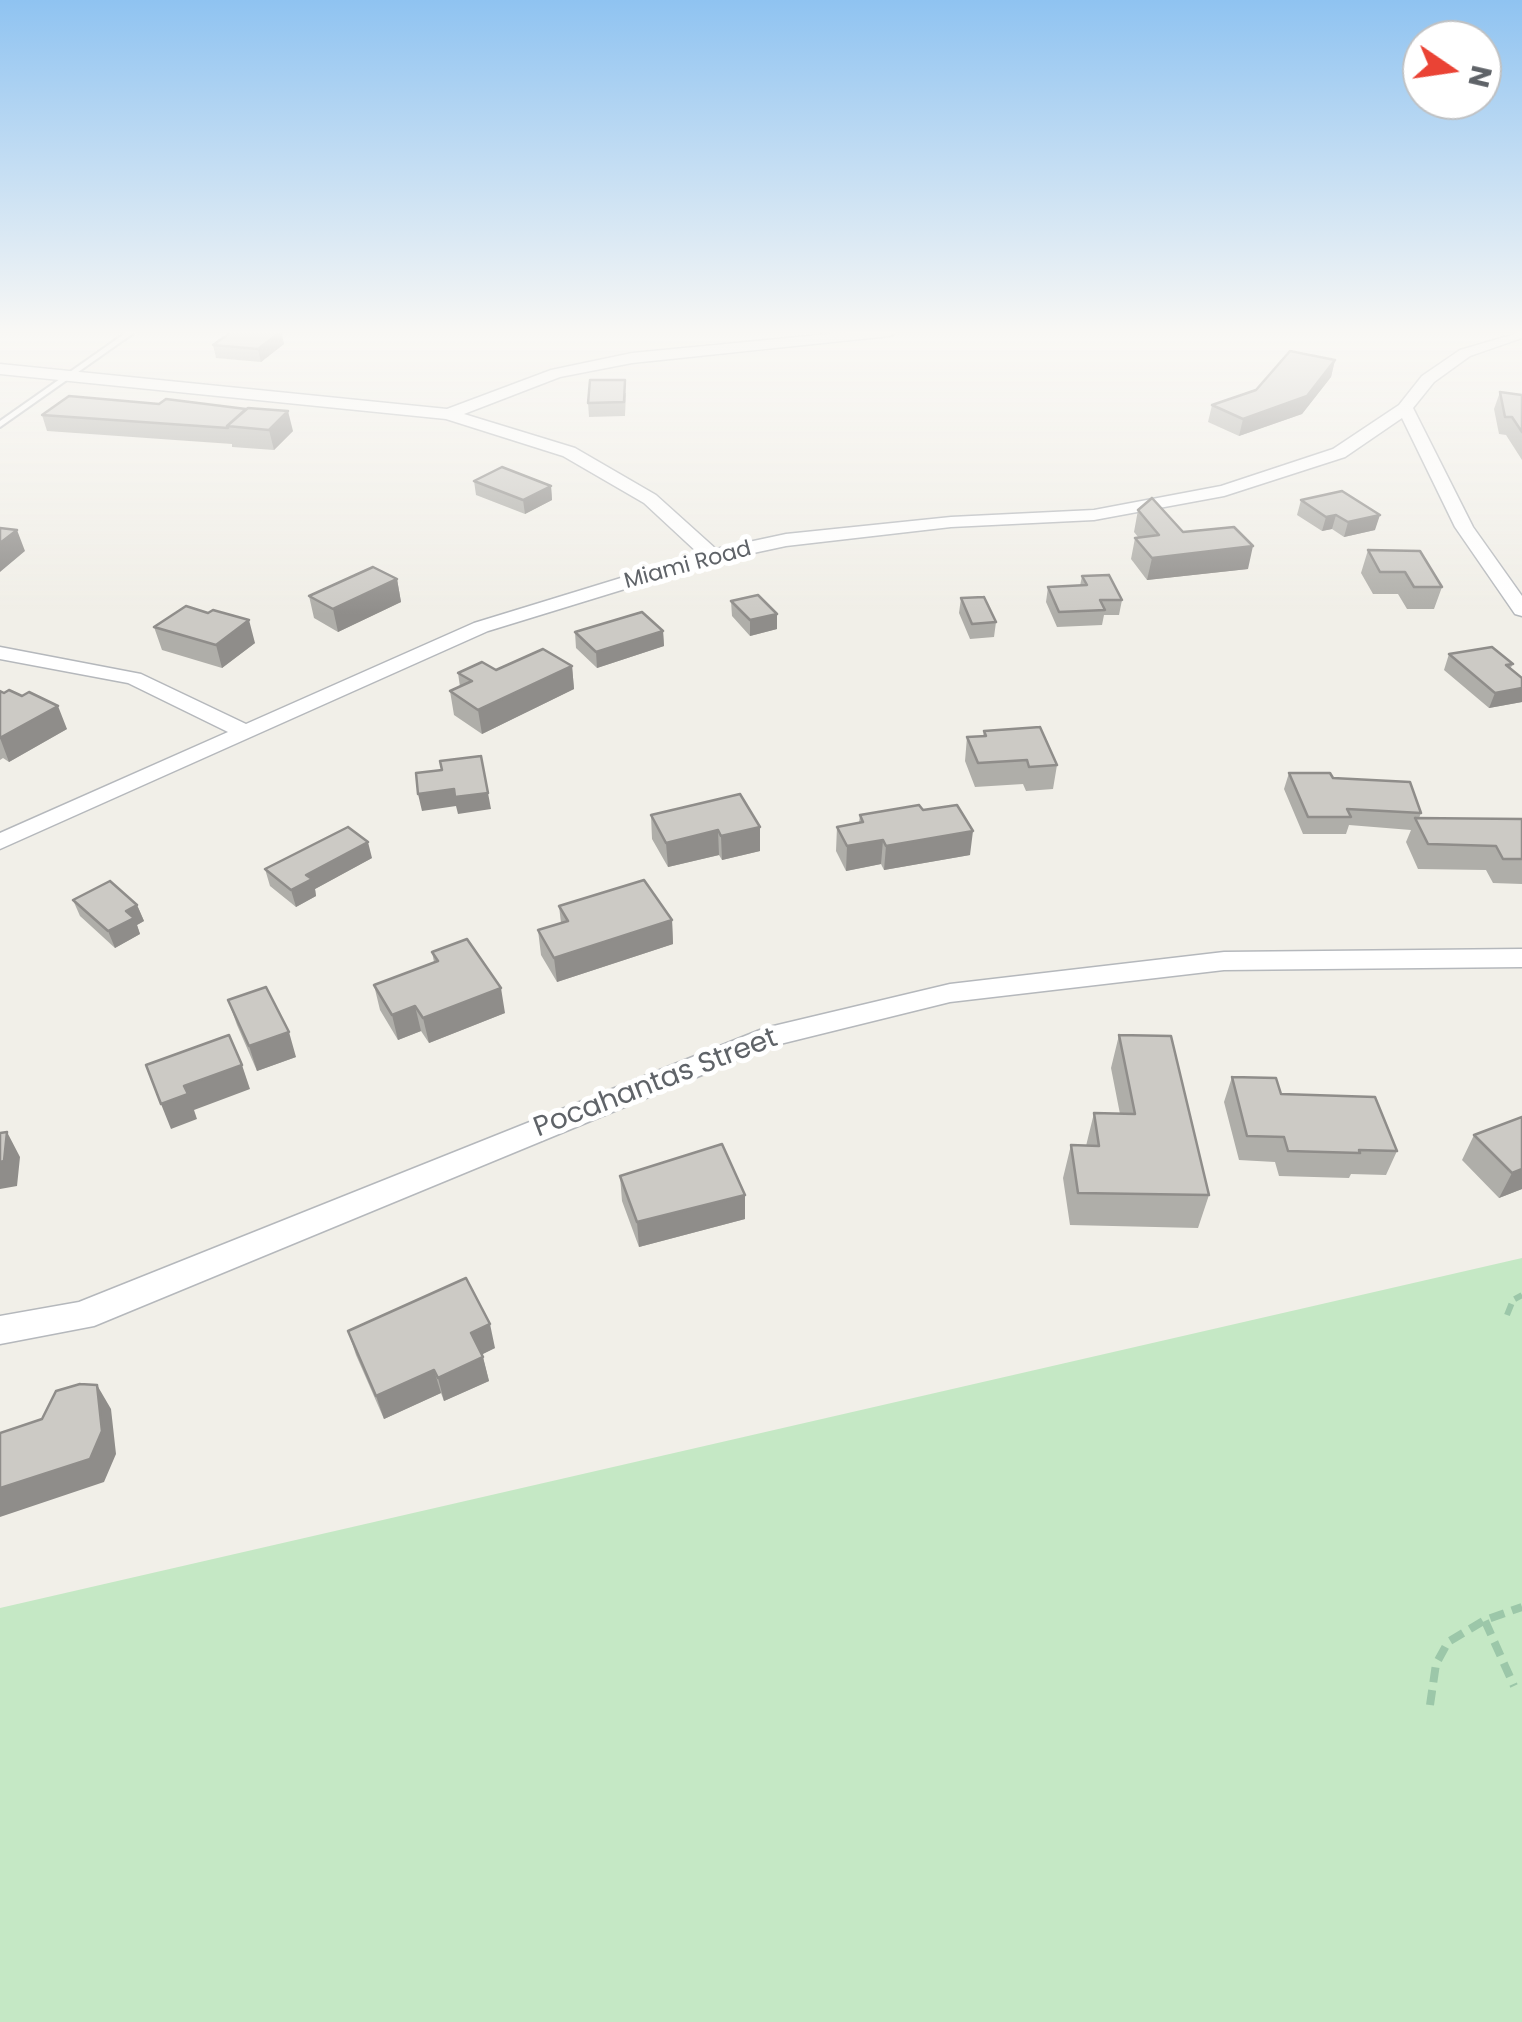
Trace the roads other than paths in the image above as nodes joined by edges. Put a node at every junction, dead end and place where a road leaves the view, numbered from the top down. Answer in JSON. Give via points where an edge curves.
{"nodes":[{"id":1,"x":488,"y":426,"type":"edge"},
{"id":2,"x":1378,"y":426,"type":"edge"},
{"id":3,"x":1414,"y":426,"type":"edge"},
{"id":4,"x":712,"y":556,"type":"junction"},
{"id":5,"x":1522,"y":610,"type":"edge"},
{"id":6,"x":0,"y":653,"type":"edge"},
{"id":7,"x":243,"y":731,"type":"junction"},
{"id":8,"x":0,"y":842,"type":"edge"},
{"id":9,"x":1522,"y":958,"type":"edge"},
{"id":10,"x":0,"y":1330,"type":"edge"}],
"edges":[{"from":1,"to":4,"type":"street","via":[[570,452],[650,499]]},
{"from":2,"to":4,"type":"street","name":"Miami Road","via":[[1339,453],[1224,491],[1094,516],[951,522],[786,540]]},
{"from":3,"to":5,"type":"street","via":[[1464,527]]},
{"from":4,"to":7,"type":"street","name":"Miami Road","via":[[481,626]]},
{"from":6,"to":7,"type":"street","via":[[134,678]]},
{"from":7,"to":8,"type":"street","name":"Miami Road"},
{"from":9,"to":10,"type":"street","name":"Pocahantas Street","via":[[1224,961],[950,993],[765,1038],[82,1316]]}]}
